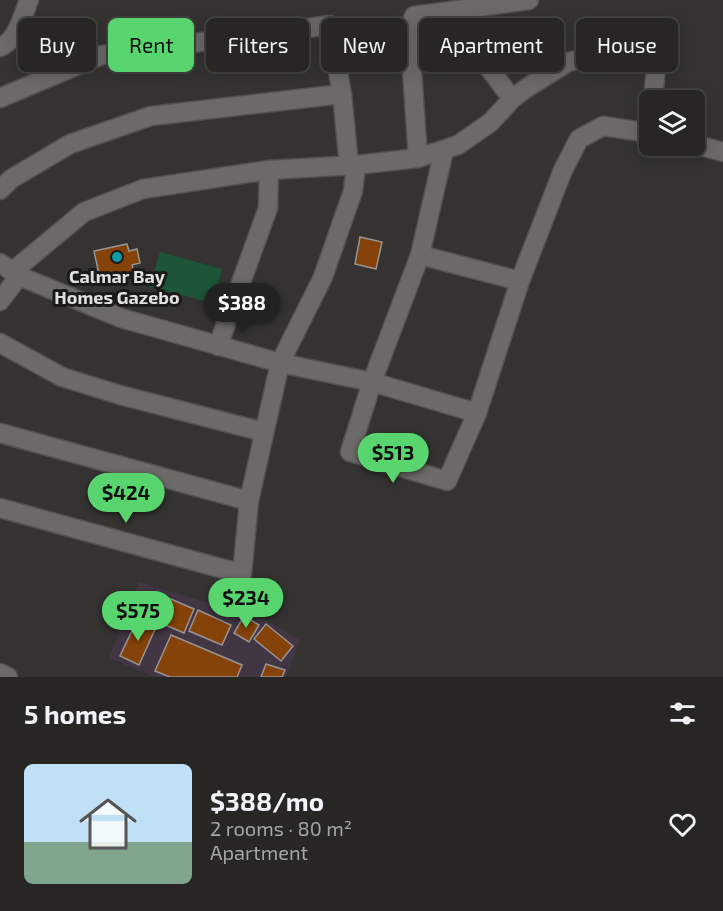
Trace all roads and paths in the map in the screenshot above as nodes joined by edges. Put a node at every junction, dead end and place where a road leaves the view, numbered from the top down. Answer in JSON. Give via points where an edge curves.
{"nodes":[{"id":1,"x":29,"y":0,"type":"edge"},
{"id":2,"x":529,"y":0,"type":"edge"},
{"id":3,"x":0,"y":47,"type":"edge"},
{"id":4,"x":492,"y":72,"type":"edge"},
{"id":5,"x":653,"y":90,"type":"edge"},
{"id":6,"x":342,"y":94,"type":"junction"},
{"id":7,"x":0,"y":98,"type":"edge"},
{"id":8,"x":513,"y":99,"type":"junction"},
{"id":9,"x":639,"y":131,"type":"edge"},
{"id":10,"x":705,"y":147,"type":"edge"},
{"id":11,"x":444,"y":150,"type":"junction"},
{"id":12,"x":723,"y":152,"type":"edge"},
{"id":13,"x":418,"y":158,"type":"junction"},
{"id":14,"x":353,"y":165,"type":"junction"},
{"id":15,"x":269,"y":170,"type":"junction"},
{"id":16,"x":4,"y":179,"type":"edge"},
{"id":17,"x":420,"y":255,"type":"junction"},
{"id":18,"x":10,"y":270,"type":"edge"},
{"id":19,"x":520,"y":281,"type":"junction"},
{"id":20,"x":0,"y":301,"type":"edge"},
{"id":21,"x":0,"y":343,"type":"edge"},
{"id":22,"x":219,"y":346,"type":"junction"},
{"id":23,"x":280,"y":363,"type":"junction"},
{"id":24,"x":372,"y":382,"type":"junction"},
{"id":25,"x":477,"y":413,"type":"junction"},
{"id":26,"x":264,"y":432,"type":"junction"},
{"id":27,"x":0,"y":433,"type":"edge"},
{"id":28,"x":249,"y":501,"type":"junction"},
{"id":29,"x":0,"y":508,"type":"edge"},
{"id":30,"x":0,"y":673,"type":"edge"},
{"id":31,"x":8,"y":677,"type":"edge"}],
"edges":[{"from":1,"to":3,"type":"street","via":[[20,26]]},
{"from":2,"to":13,"type":"street","via":[[414,16],[409,27]]},
{"from":4,"to":8,"type":"street"},
{"from":5,"to":8,"type":"street","via":[[658,46],[568,62]]},
{"from":6,"to":7,"type":"street","via":[[330,25],[102,55]]},
{"from":6,"to":14,"type":"street"},
{"from":6,"to":16,"type":"street","via":[[151,116],[70,144]]},
{"from":8,"to":11,"type":"street","via":[[491,122]]},
{"from":9,"to":19,"type":"street","via":[[603,126],[579,139]]},
{"from":10,"to":12,"type":"street"},
{"from":11,"to":13,"type":"street"},
{"from":11,"to":17,"type":"street"},
{"from":13,"to":14,"type":"street"},
{"from":14,"to":15,"type":"street"},
{"from":14,"to":23,"type":"street","via":[[353,191],[323,277]]},
{"from":15,"to":18,"type":"street","via":[[143,189],[84,212]]},
{"from":15,"to":22,"type":"street","via":[[268,208]]},
{"from":17,"to":19,"type":"street"},
{"from":17,"to":24,"type":"street"},
{"from":18,"to":20,"type":"street"},
{"from":18,"to":22,"type":"street","via":[[121,318]]},
{"from":19,"to":25,"type":"street"},
{"from":21,"to":26,"type":"street","via":[[62,377]]},
{"from":22,"to":23,"type":"street"},
{"from":23,"to":24,"type":"street"},
{"from":23,"to":26,"type":"street"},
{"from":24,"to":25,"type":"street"},
{"from":24,"to":25,"type":"street","via":[[350,452],[447,481]]},
{"from":26,"to":28,"type":"street"},
{"from":27,"to":28,"type":"street"},
{"from":28,"to":29,"type":"street","via":[[242,574]]},
{"from":30,"to":31,"type":"street"}]}
